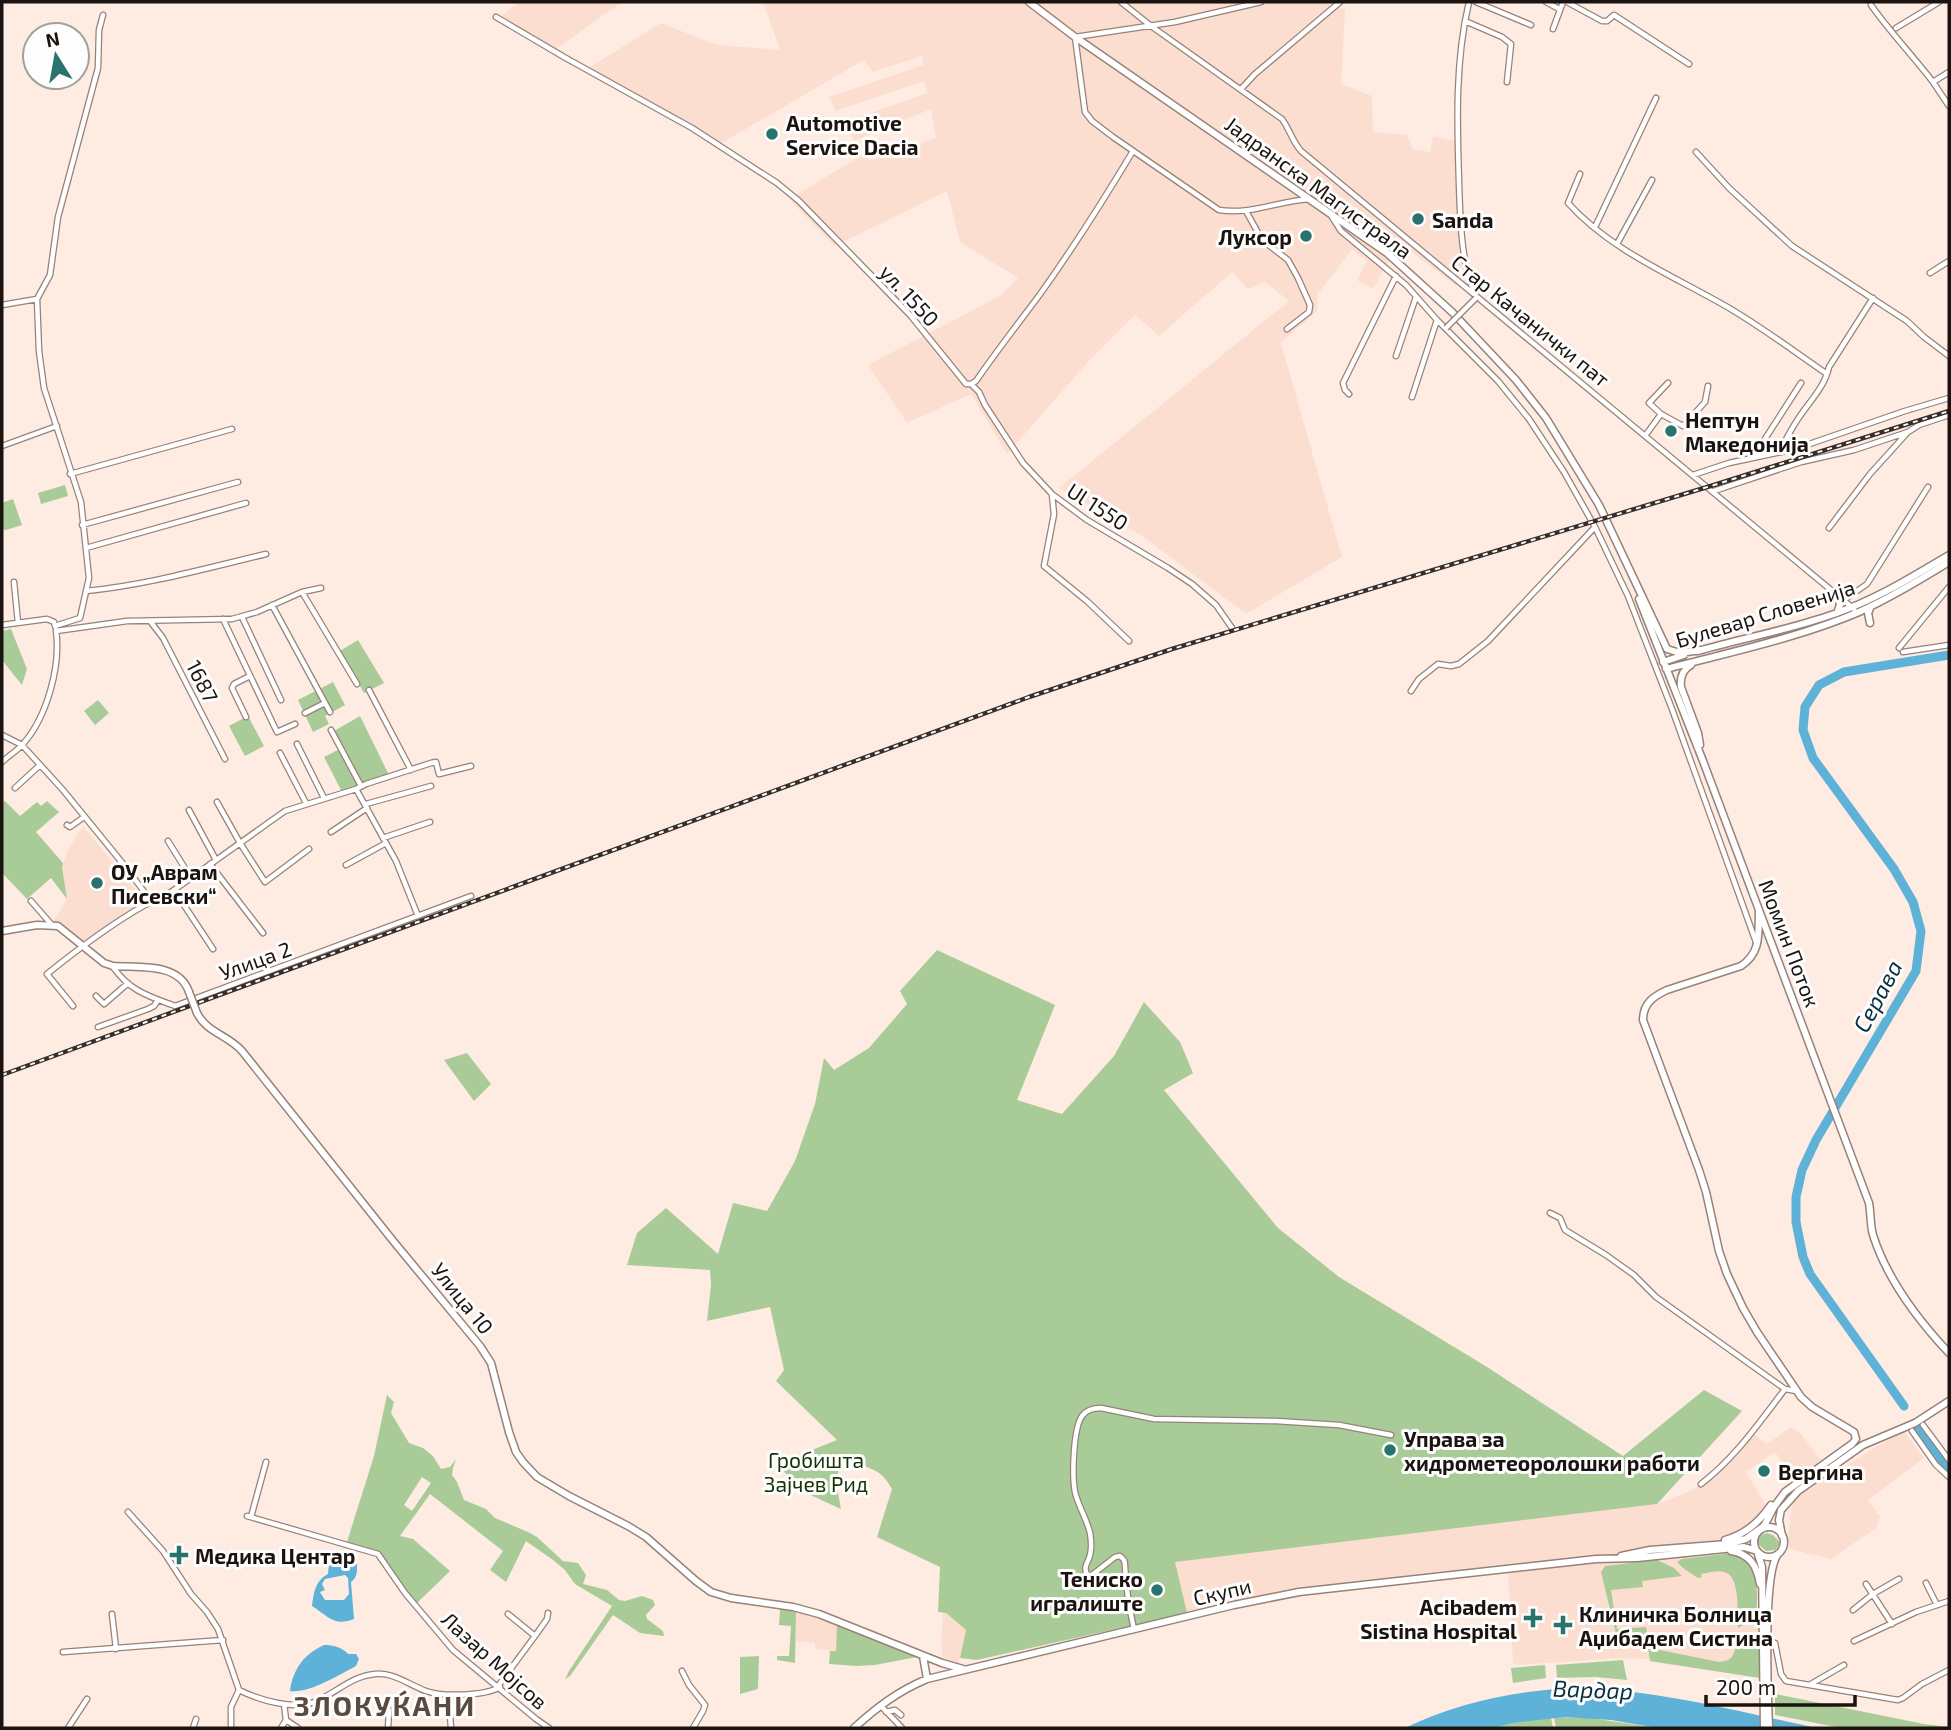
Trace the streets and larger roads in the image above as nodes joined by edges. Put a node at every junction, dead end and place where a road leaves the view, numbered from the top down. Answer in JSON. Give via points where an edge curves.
{"nodes":[{"id":1,"x":1029,"y":2,"type":"edge"},
{"id":2,"x":1122,"y":2,"type":"edge"},
{"id":3,"x":1261,"y":2,"type":"edge"},
{"id":4,"x":1339,"y":2,"type":"edge"},
{"id":5,"x":1469,"y":2,"type":"edge"},
{"id":6,"x":1476,"y":2,"type":"edge"},
{"id":7,"x":1546,"y":2,"type":"edge"},
{"id":8,"x":1565,"y":2,"type":"edge"},
{"id":9,"x":1939,"y":2,"type":"edge"},
{"id":10,"x":1871,"y":5,"type":"dead end"},
{"id":11,"x":1559,"y":9,"type":"junction"},
{"id":12,"x":103,"y":15,"type":"dead end"},
{"id":13,"x":496,"y":17,"type":"dead end"},
{"id":14,"x":1465,"y":21,"type":"junction"},
{"id":15,"x":1531,"y":25,"type":"dead end"},
{"id":16,"x":1151,"y":26,"type":"junction"},
{"id":17,"x":1896,"y":28,"type":"dead end"},
{"id":18,"x":1553,"y":29,"type":"dead end"},
{"id":19,"x":1075,"y":37,"type":"junction"},
{"id":20,"x":1689,"y":64,"type":"dead end"},
{"id":21,"x":1949,"y":72,"type":"edge"},
{"id":22,"x":1507,"y":82,"type":"dead end"},
{"id":23,"x":1933,"y":82,"type":"junction"},
{"id":24,"x":1241,"y":89,"type":"junction"},
{"id":25,"x":1656,"y":98,"type":"dead end"},
{"id":26,"x":1949,"y":106,"type":"edge"},
{"id":27,"x":1133,"y":151,"type":"junction"},
{"id":28,"x":1696,"y":152,"type":"dead end"},
{"id":29,"x":1580,"y":174,"type":"dead end"},
{"id":30,"x":1653,"y":180,"type":"dead end"},
{"id":31,"x":1310,"y":199,"type":"junction"},
{"id":32,"x":1246,"y":211,"type":"junction"},
{"id":33,"x":1331,"y":214,"type":"junction"},
{"id":34,"x":1595,"y":227,"type":"junction"},
{"id":35,"x":1617,"y":244,"type":"junction"},
{"id":36,"x":1949,"y":261,"type":"edge"},
{"id":37,"x":1930,"y":273,"type":"dead end"},
{"id":38,"x":1396,"y":276,"type":"junction"},
{"id":39,"x":1417,"y":296,"type":"junction"},
{"id":40,"x":1476,"y":298,"type":"junction"},
{"id":41,"x":1872,"y":298,"type":"junction"},
{"id":42,"x":37,"y":299,"type":"junction"},
{"id":43,"x":2,"y":305,"type":"edge"},
{"id":44,"x":1437,"y":320,"type":"junction"},
{"id":45,"x":1446,"y":328,"type":"junction"},
{"id":46,"x":1287,"y":330,"type":"dead end"},
{"id":47,"x":1396,"y":356,"type":"dead end"},
{"id":48,"x":1949,"y":356,"type":"edge"},
{"id":49,"x":1827,"y":374,"type":"junction"},
{"id":50,"x":1668,"y":383,"type":"dead end"},
{"id":51,"x":1801,"y":383,"type":"dead end"},
{"id":52,"x":971,"y":384,"type":"junction"},
{"id":53,"x":1708,"y":386,"type":"dead end"},
{"id":54,"x":1349,"y":394,"type":"dead end"},
{"id":55,"x":1412,"y":397,"type":"dead end"},
{"id":56,"x":1949,"y":398,"type":"edge"},
{"id":57,"x":1661,"y":414,"type":"junction"},
{"id":58,"x":1949,"y":415,"type":"edge"},
{"id":59,"x":57,"y":425,"type":"junction"},
{"id":60,"x":232,"y":429,"type":"dead end"},
{"id":61,"x":1909,"y":432,"type":"junction"},
{"id":62,"x":1646,"y":436,"type":"junction"},
{"id":63,"x":2,"y":446,"type":"edge"},
{"id":64,"x":1779,"y":452,"type":"junction"},
{"id":65,"x":1754,"y":457,"type":"junction"},
{"id":66,"x":70,"y":474,"type":"junction"},
{"id":67,"x":1693,"y":475,"type":"junction"},
{"id":68,"x":238,"y":482,"type":"dead end"},
{"id":69,"x":1928,"y":487,"type":"dead end"},
{"id":70,"x":1714,"y":491,"type":"junction"},
{"id":71,"x":1052,"y":494,"type":"junction"},
{"id":72,"x":246,"y":503,"type":"dead end"},
{"id":73,"x":82,"y":525,"type":"junction"},
{"id":74,"x":1595,"y":527,"type":"junction"},
{"id":75,"x":1829,"y":528,"type":"dead end"},
{"id":76,"x":1619,"y":545,"type":"junction"},
{"id":77,"x":86,"y":548,"type":"junction"},
{"id":78,"x":266,"y":554,"type":"dead end"},
{"id":79,"x":1949,"y":555,"type":"edge"},
{"id":80,"x":1949,"y":562,"type":"edge"},
{"id":81,"x":14,"y":582,"type":"dead end"},
{"id":82,"x":1949,"y":587,"type":"edge"},
{"id":83,"x":321,"y":588,"type":"dead end"},
{"id":84,"x":86,"y":591,"type":"junction"},
{"id":85,"x":302,"y":592,"type":"junction"},
{"id":86,"x":1841,"y":598,"type":"junction"},
{"id":87,"x":272,"y":605,"type":"junction"},
{"id":88,"x":1871,"y":606,"type":"junction"},
{"id":89,"x":1855,"y":610,"type":"junction"},
{"id":90,"x":1836,"y":613,"type":"junction"},
{"id":91,"x":242,"y":617,"type":"junction"},
{"id":92,"x":223,"y":619,"type":"junction"},
{"id":93,"x":149,"y":620,"type":"junction"},
{"id":94,"x":1870,"y":623,"type":"dead end"},
{"id":95,"x":18,"y":624,"type":"junction"},
{"id":96,"x":2,"y":625,"type":"edge"},
{"id":97,"x":1232,"y":628,"type":"dead end"},
{"id":98,"x":56,"y":629,"type":"junction"},
{"id":99,"x":1798,"y":633,"type":"junction"},
{"id":100,"x":1129,"y":641,"type":"dead end"},
{"id":101,"x":1949,"y":645,"type":"edge"},
{"id":102,"x":1701,"y":650,"type":"junction"},
{"id":103,"x":1665,"y":666,"type":"junction"},
{"id":104,"x":250,"y":676,"type":"junction"},
{"id":105,"x":357,"y":684,"type":"dead end"},
{"id":106,"x":369,"y":690,"type":"dead end"},
{"id":107,"x":1411,"y":691,"type":"dead end"},
{"id":108,"x":281,"y":700,"type":"dead end"},
{"id":109,"x":325,"y":703,"type":"junction"},
{"id":110,"x":330,"y":712,"type":"dead end"},
{"id":111,"x":306,"y":713,"type":"dead end"},
{"id":112,"x":246,"y":717,"type":"dead end"},
{"id":113,"x":295,"y":724,"type":"dead end"},
{"id":114,"x":331,"y":730,"type":"dead end"},
{"id":115,"x":2,"y":735,"type":"edge"},
{"id":116,"x":297,"y":744,"type":"dead end"},
{"id":117,"x":22,"y":745,"type":"junction"},
{"id":118,"x":280,"y":753,"type":"dead end"},
{"id":119,"x":225,"y":759,"type":"dead end"},
{"id":120,"x":1703,"y":761,"type":"junction"},
{"id":121,"x":2,"y":762,"type":"edge"},
{"id":122,"x":40,"y":765,"type":"junction"},
{"id":123,"x":471,"y":766,"type":"dead end"},
{"id":124,"x":411,"y":770,"type":"junction"},
{"id":125,"x":431,"y":786,"type":"dead end"},
{"id":126,"x":15,"y":788,"type":"dead end"},
{"id":127,"x":359,"y":788,"type":"junction"},
{"id":128,"x":324,"y":798,"type":"junction"},
{"id":129,"x":218,"y":802,"type":"dead end"},
{"id":130,"x":306,"y":803,"type":"junction"},
{"id":131,"x":367,"y":806,"type":"junction"},
{"id":132,"x":189,"y":810,"type":"dead end"},
{"id":133,"x":84,"y":817,"type":"junction"},
{"id":134,"x":430,"y":822,"type":"dead end"},
{"id":135,"x":67,"y":825,"type":"dead end"},
{"id":136,"x":331,"y":832,"type":"dead end"},
{"id":137,"x":385,"y":840,"type":"junction"},
{"id":138,"x":168,"y":841,"type":"dead end"},
{"id":139,"x":240,"y":843,"type":"junction"},
{"id":140,"x":309,"y":849,"type":"dead end"},
{"id":141,"x":216,"y":860,"type":"junction"},
{"id":142,"x":210,"y":864,"type":"junction"},
{"id":143,"x":346,"y":865,"type":"dead end"},
{"id":144,"x":191,"y":878,"type":"junction"},
{"id":145,"x":174,"y":890,"type":"junction"},
{"id":146,"x":471,"y":896,"type":"dead end"},
{"id":147,"x":31,"y":901,"type":"dead end"},
{"id":148,"x":152,"y":902,"type":"junction"},
{"id":149,"x":1759,"y":910,"type":"junction"},
{"id":150,"x":418,"y":916,"type":"junction"},
{"id":151,"x":52,"y":925,"type":"junction"},
{"id":152,"x":2,"y":931,"type":"edge"},
{"id":153,"x":263,"y":933,"type":"dead end"},
{"id":154,"x":84,"y":946,"type":"junction"},
{"id":155,"x":1757,"y":946,"type":"junction"},
{"id":156,"x":1773,"y":948,"type":"junction"},
{"id":157,"x":214,"y":949,"type":"dead end"},
{"id":158,"x":113,"y":966,"type":"junction"},
{"id":159,"x":127,"y":984,"type":"junction"},
{"id":160,"x":96,"y":996,"type":"dead end"},
{"id":161,"x":158,"y":1000,"type":"junction"},
{"id":162,"x":74,"y":1006,"type":"dead end"},
{"id":163,"x":98,"y":1027,"type":"dead end"},
{"id":164,"x":1550,"y":1213,"type":"dead end"},
{"id":165,"x":1949,"y":1353,"type":"edge"},
{"id":166,"x":1785,"y":1389,"type":"junction"},
{"id":167,"x":1796,"y":1391,"type":"junction"},
{"id":168,"x":1949,"y":1401,"type":"edge"},
{"id":169,"x":1923,"y":1421,"type":"junction"},
{"id":170,"x":1912,"y":1431,"type":"dead end"},
{"id":171,"x":1391,"y":1435,"type":"dead end"},
{"id":172,"x":1949,"y":1460,"type":"edge"},
{"id":173,"x":266,"y":1462,"type":"dead end"},
{"id":174,"x":1949,"y":1477,"type":"edge"},
{"id":175,"x":1701,"y":1484,"type":"dead end"},
{"id":176,"x":1785,"y":1492,"type":"junction"},
{"id":177,"x":128,"y":1513,"type":"dead end"},
{"id":178,"x":1759,"y":1531,"type":"junction"},
{"id":179,"x":1782,"y":1536,"type":"junction"},
{"id":180,"x":1700,"y":1546,"type":"junction"},
{"id":181,"x":1715,"y":1549,"type":"junction"},
{"id":182,"x":1757,"y":1551,"type":"junction"},
{"id":183,"x":1778,"y":1554,"type":"junction"},
{"id":184,"x":1618,"y":1557,"type":"junction"},
{"id":185,"x":1899,"y":1579,"type":"dead end"},
{"id":186,"x":1926,"y":1583,"type":"dead end"},
{"id":187,"x":1866,"y":1584,"type":"dead end"},
{"id":188,"x":1873,"y":1594,"type":"junction"},
{"id":189,"x":1762,"y":1599,"type":"junction"},
{"id":190,"x":1949,"y":1601,"type":"edge"},
{"id":191,"x":1937,"y":1605,"type":"junction"},
{"id":192,"x":1853,"y":1610,"type":"dead end"},
{"id":193,"x":548,"y":1613,"type":"dead end"},
{"id":194,"x":112,"y":1614,"type":"dead end"},
{"id":195,"x":508,"y":1614,"type":"dead end"},
{"id":196,"x":1892,"y":1624,"type":"junction"},
{"id":197,"x":1134,"y":1629,"type":"junction"},
{"id":198,"x":535,"y":1636,"type":"junction"},
{"id":199,"x":223,"y":1640,"type":"junction"},
{"id":200,"x":1854,"y":1641,"type":"dead end"},
{"id":201,"x":1768,"y":1643,"type":"junction"},
{"id":202,"x":116,"y":1649,"type":"junction"},
{"id":203,"x":63,"y":1652,"type":"dead end"},
{"id":204,"x":923,"y":1656,"type":"junction"},
{"id":205,"x":1844,"y":1665,"type":"dead end"},
{"id":206,"x":965,"y":1669,"type":"junction"},
{"id":207,"x":1949,"y":1670,"type":"edge"},
{"id":208,"x":682,"y":1671,"type":"dead end"},
{"id":209,"x":927,"y":1679,"type":"junction"},
{"id":210,"x":1766,"y":1682,"type":"junction"},
{"id":211,"x":1810,"y":1684,"type":"junction"},
{"id":212,"x":499,"y":1687,"type":"junction"},
{"id":213,"x":239,"y":1690,"type":"junction"},
{"id":214,"x":87,"y":1699,"type":"dead end"},
{"id":215,"x":284,"y":1704,"type":"junction"},
{"id":216,"x":880,"y":1705,"type":"junction"},
{"id":217,"x":389,"y":1710,"type":"dead end"},
{"id":218,"x":886,"y":1712,"type":"junction"},
{"id":219,"x":450,"y":1715,"type":"dead end"},
{"id":220,"x":901,"y":1715,"type":"dead end"},
{"id":221,"x":196,"y":1719,"type":"dead end"},
{"id":222,"x":286,"y":1720,"type":"junction"},
{"id":223,"x":68,"y":1728,"type":"edge"},
{"id":224,"x":193,"y":1728,"type":"edge"},
{"id":225,"x":231,"y":1728,"type":"edge"},
{"id":226,"x":281,"y":1728,"type":"edge"},
{"id":227,"x":298,"y":1728,"type":"edge"},
{"id":228,"x":388,"y":1728,"type":"edge"},
{"id":229,"x":451,"y":1728,"type":"edge"},
{"id":230,"x":549,"y":1728,"type":"edge"},
{"id":231,"x":693,"y":1728,"type":"edge"},
{"id":232,"x":854,"y":1728,"type":"edge"},
{"id":233,"x":902,"y":1728,"type":"edge"},
{"id":234,"x":1767,"y":1728,"type":"edge"}],
"edges":[{"from":1,"to":19,"type":"street","name":"Јадранска Магистрала"},
{"from":2,"to":16,"type":"street","name":"Стар Качанички пат"},
{"from":3,"to":16,"type":"street"},
{"from":4,"to":24,"type":"street"},
{"from":5,"to":14,"type":"street"},
{"from":6,"to":15,"type":"street"},
{"from":7,"to":11,"type":"street"},
{"from":8,"to":11,"type":"street"},
{"from":8,"to":20,"type":"street","via":[[1602,21],[1614,15]]},
{"from":9,"to":17,"type":"street"},
{"from":10,"to":23,"type":"street"},
{"from":11,"to":18,"type":"street"},
{"from":12,"to":42,"type":"street","via":[[98,68],[58,217],[50,275]]},
{"from":13,"to":52,"type":"street","name":"ул. 1550","via":[[692,128],[778,183],[911,316],[961,380]]},
{"from":14,"to":22,"type":"street","via":[[1511,44]]},
{"from":14,"to":40,"type":"street","via":[[1457,100],[1460,210],[1469,283]]},
{"from":16,"to":19,"type":"street"},
{"from":16,"to":24,"type":"street","name":"Стар Качанички пат"},
{"from":19,"to":27,"type":"street","via":[[1085,112]]},
{"from":19,"to":31,"type":"street","name":"Јадранска Магистрала"},
{"from":21,"to":23,"type":"street"},
{"from":23,"to":26,"type":"street"},
{"from":24,"to":40,"type":"street","name":"Стар Качанички пат","via":[[1282,119],[1301,151]]},
{"from":25,"to":34,"type":"street"},
{"from":27,"to":32,"type":"street","via":[[1219,210]]},
{"from":27,"to":52,"type":"street","via":[[1038,296]]},
{"from":28,"to":41,"type":"street","via":[[1792,246]]},
{"from":29,"to":34,"type":"street","via":[[1567,203]]},
{"from":30,"to":35,"type":"street"},
{"from":31,"to":32,"type":"street"},
{"from":31,"to":33,"type":"street","name":"Јадранска Магистрала"},
{"from":32,"to":46,"type":"street","via":[[1262,240],[1288,261],[1310,305],[1309,312]]},
{"from":33,"to":38,"type":"street","via":[[1340,231]]},
{"from":33,"to":76,"type":"street","name":"Јадранска Магистрала","via":[[1387,253],[1452,312],[1516,380],[1546,418]]},
{"from":34,"to":35,"type":"street"},
{"from":35,"to":49,"type":"street","via":[[1730,308]]},
{"from":36,"to":37,"type":"street"},
{"from":38,"to":39,"type":"street"},
{"from":38,"to":54,"type":"street","via":[[1343,383]]},
{"from":39,"to":44,"type":"street"},
{"from":39,"to":47,"type":"street"},
{"from":40,"to":45,"type":"street","bridge":true},
{"from":40,"to":62,"type":"street","name":"Стар Качанички пат"},
{"from":41,"to":48,"type":"street"},
{"from":41,"to":49,"type":"street"},
{"from":42,"to":43,"type":"street"},
{"from":42,"to":59,"type":"street","via":[[44,387]]},
{"from":44,"to":45,"type":"street"},
{"from":44,"to":55,"type":"street"},
{"from":45,"to":74,"type":"street","via":[[1529,419]]},
{"from":49,"to":64,"type":"street"},
{"from":50,"to":57,"type":"street","via":[[1649,403]]},
{"from":51,"to":65,"type":"street"},
{"from":52,"to":71,"type":"street","name":"Ul 1550","via":[[1013,449]]},
{"from":53,"to":57,"type":"street","via":[[1705,402],[1683,426]]},
{"from":56,"to":64,"type":"street"},
{"from":57,"to":62,"type":"street"},
{"from":58,"to":61,"type":"street"},
{"from":59,"to":63,"type":"street"},
{"from":59,"to":66,"type":"street"},
{"from":60,"to":66,"type":"street"},
{"from":61,"to":70,"type":"street"},
{"from":61,"to":75,"type":"street"},
{"from":62,"to":67,"type":"street","name":"Стар Качанички пат"},
{"from":64,"to":65,"type":"street"},
{"from":65,"to":67,"type":"street"},
{"from":66,"to":73,"type":"street"},
{"from":67,"to":70,"type":"street","name":"Стар Качанички пат"},
{"from":68,"to":73,"type":"street"},
{"from":69,"to":86,"type":"street","via":[[1867,584]]},
{"from":70,"to":86,"type":"street","name":"Стар Качанички пат"},
{"from":71,"to":97,"type":"street","name":"Ul 1550","via":[[1192,584],[1216,605]]},
{"from":71,"to":100,"type":"street","via":[[1054,514],[1044,566]]},
{"from":72,"to":77,"type":"street"},
{"from":73,"to":77,"type":"street"},
{"from":74,"to":107,"type":"street","via":[[1488,641],[1459,664],[1438,664]]},
{"from":74,"to":155,"type":"street","via":[[1638,621]]},
{"from":76,"to":102,"type":"street","via":[[1667,649],[1680,653]]},
{"from":76,"to":103,"type":"street","name":"Момин Поток"},
{"from":77,"to":84,"type":"street"},
{"from":78,"to":84,"type":"street","via":[[119,588]]},
{"from":79,"to":89,"type":"street","name":"Булевар Словенија"},
{"from":80,"to":88,"type":"street","name":"Булевар Словенија"},
{"from":81,"to":95,"type":"street"},
{"from":82,"to":101,"type":"street","via":[[1901,650]]},
{"from":83,"to":85,"type":"street"},
{"from":84,"to":98,"type":"street","via":[[80,618]]},
{"from":85,"to":87,"type":"street"},
{"from":85,"to":105,"type":"street"},
{"from":86,"to":89,"type":"street","name":"Стар Качанички пат"},
{"from":86,"to":90,"type":"street"},
{"from":87,"to":91,"type":"street"},
{"from":87,"to":109,"type":"street"},
{"from":88,"to":89,"type":"street","name":"Булевар Словенија"},
{"from":88,"to":94,"type":"street"},
{"from":89,"to":90,"type":"street","name":"Булевар Словенија"},
{"from":89,"to":99,"type":"street","name":"Булевар Словенија"},
{"from":90,"to":102,"type":"street","name":"Булевар Словенија"},
{"from":91,"to":92,"type":"street"},
{"from":91,"to":108,"type":"street"},
{"from":92,"to":93,"type":"street"},
{"from":92,"to":104,"type":"street","name":"1687"},
{"from":93,"to":98,"type":"street"},
{"from":93,"to":119,"type":"street","name":"1687","via":[[163,638]]},
{"from":95,"to":96,"type":"street"},
{"from":95,"to":98,"type":"street","via":[[47,619]]},
{"from":98,"to":117,"type":"street","via":[[57,652],[47,702]]},
{"from":99,"to":103,"type":"street","name":"Булевар Словенија"},
{"from":99,"to":120,"type":"street","via":[[1687,667],[1681,687]]},
{"from":102,"to":103,"type":"street","name":"Булевар Словенија"},
{"from":103,"to":120,"type":"street","name":"Момин Поток"},
{"from":104,"to":112,"type":"street","via":[[232,688]]},
{"from":104,"to":113,"type":"street","name":"1687","via":[[277,732]]},
{"from":106,"to":124,"type":"street"},
{"from":109,"to":110,"type":"street"},
{"from":109,"to":111,"type":"street"},
{"from":114,"to":127,"type":"street"},
{"from":115,"to":117,"type":"street"},
{"from":116,"to":128,"type":"street"},
{"from":117,"to":121,"type":"street"},
{"from":117,"to":122,"type":"street"},
{"from":118,"to":130,"type":"street"},
{"from":120,"to":149,"type":"street","name":"Момин Поток"},
{"from":122,"to":126,"type":"street"},
{"from":122,"to":133,"type":"street"},
{"from":123,"to":124,"type":"street","via":[[439,774],[436,762]]},
{"from":124,"to":127,"type":"street"},
{"from":125,"to":131,"type":"street"},
{"from":127,"to":128,"type":"street"},
{"from":127,"to":131,"type":"street"},
{"from":128,"to":130,"type":"street"},
{"from":129,"to":139,"type":"street"},
{"from":130,"to":139,"type":"street","via":[[285,811]]},
{"from":131,"to":136,"type":"street"},
{"from":131,"to":137,"type":"street"},
{"from":132,"to":141,"type":"street"},
{"from":133,"to":135,"type":"street"},
{"from":133,"to":148,"type":"street"},
{"from":134,"to":137,"type":"street"},
{"from":137,"to":143,"type":"street"},
{"from":137,"to":150,"type":"street"},
{"from":138,"to":144,"type":"street"},
{"from":139,"to":140,"type":"street","via":[[265,881]]},
{"from":139,"to":141,"type":"street"},
{"from":141,"to":142,"type":"street"},
{"from":142,"to":144,"type":"street"},
{"from":142,"to":153,"type":"street","name":"Улица 2"},
{"from":144,"to":145,"type":"street"},
{"from":145,"to":148,"type":"street"},
{"from":145,"to":157,"type":"street","name":"Улица 2"},
{"from":146,"to":150,"type":"street","name":"Улица 2"},
{"from":147,"to":151,"type":"street"},
{"from":148,"to":154,"type":"street"},
{"from":149,"to":155,"type":"street"},
{"from":149,"to":156,"type":"street","name":"Момин Поток"},
{"from":150,"to":161,"type":"street","name":"Улица 2","via":[[175,1006]]},
{"from":151,"to":152,"type":"street"},
{"from":151,"to":154,"type":"street","name":"Улица 10"},
{"from":154,"to":158,"type":"street","name":"Улица 10"},
{"from":154,"to":162,"type":"street","via":[[47,974]]},
{"from":155,"to":156,"type":"street"},
{"from":155,"to":167,"type":"street","via":[[1741,966],[1656,995],[1645,1007],[1643,1020],[1702,1181],[1727,1274]]},
{"from":156,"to":165,"type":"street","name":"Момин Поток","via":[[1869,1203],[1873,1234],[1883,1259],[1904,1296]]},
{"from":158,"to":159,"type":"street","name":"Улица 2"},
{"from":158,"to":204,"type":"street","name":"Улица 10","bridge":true,"via":[[173,972],[184,980],[203,1024],[242,1051],[470,1332],[491,1363],[513,1444],[529,1470],[646,1537],[711,1592],[819,1614]]},
{"from":159,"to":160,"type":"street","via":[[104,1004]]},
{"from":159,"to":161,"type":"street","name":"Улица 2"},
{"from":161,"to":163,"type":"street","via":[[148,1009]]},
{"from":164,"to":166,"type":"street","via":[[1560,1219],[1565,1230],[1634,1275],[1656,1297]]},
{"from":166,"to":167,"type":"street"},
{"from":166,"to":175,"type":"street","via":[[1730,1459]]},
{"from":167,"to":176,"type":"street","via":[[1856,1438]]},
{"from":168,"to":169,"type":"street"},
{"from":169,"to":172,"type":"street"},
{"from":169,"to":179,"type":"street","via":[[1856,1450],[1789,1499],[1780,1515]]},
{"from":170,"to":174,"type":"street"},
{"from":171,"to":197,"type":"street","via":[[1339,1425],[1154,1419],[1101,1408],[1085,1412],[1077,1428],[1073,1474],[1090,1533],[1085,1571],[1092,1575],[1115,1557],[1123,1558]]},
{"from":173,"to":212,"type":"street","name":"Лазар Мојсов","via":[[249,1517],[378,1554],[448,1644]]},
{"from":176,"to":178,"type":"street"},
{"from":176,"to":180,"type":"street","via":[[1746,1531]]},
{"from":177,"to":199,"type":"street","via":[[163,1551]]},
{"from":178,"to":179,"type":"street","via":[[1772,1529]]},
{"from":178,"to":180,"type":"street","name":"Скупи","via":[[1738,1542]]},
{"from":178,"to":182,"type":"street","via":[[1753,1542]]},
{"from":179,"to":183,"type":"street"},
{"from":180,"to":184,"type":"street","name":"Скупи"},
{"from":181,"to":182,"type":"street","name":"Скупи"},
{"from":181,"to":184,"type":"street","name":"Скупи"},
{"from":181,"to":189,"type":"street","via":[[1739,1552],[1750,1559],[1757,1570]]},
{"from":182,"to":183,"type":"street","via":[[1767,1557]]},
{"from":182,"to":189,"type":"street"},
{"from":183,"to":201,"type":"street","via":[[1772,1569]]},
{"from":184,"to":197,"type":"street","name":"Скупи","via":[[1299,1592]]},
{"from":185,"to":188,"type":"street"},
{"from":186,"to":191,"type":"street"},
{"from":187,"to":188,"type":"street"},
{"from":188,"to":192,"type":"street"},
{"from":188,"to":196,"type":"street"},
{"from":189,"to":210,"type":"street"},
{"from":190,"to":191,"type":"street"},
{"from":191,"to":196,"type":"street"},
{"from":193,"to":198,"type":"street"},
{"from":194,"to":202,"type":"street"},
{"from":195,"to":198,"type":"street"},
{"from":196,"to":200,"type":"street"},
{"from":197,"to":206,"type":"street","name":"Скупи"},
{"from":198,"to":212,"type":"street"},
{"from":199,"to":202,"type":"street"},
{"from":199,"to":213,"type":"street"},
{"from":201,"to":210,"type":"street"},
{"from":201,"to":211,"type":"street","via":[[1775,1643],[1786,1681]]},
{"from":202,"to":203,"type":"street"},
{"from":204,"to":206,"type":"street","name":"Улица 10"},
{"from":204,"to":209,"type":"street"},
{"from":205,"to":211,"type":"street"},
{"from":206,"to":209,"type":"street","name":"Скупи"},
{"from":207,"to":211,"type":"street","via":[[1898,1700]]},
{"from":208,"to":231,"type":"street","via":[[705,1705]]},
{"from":209,"to":216,"type":"street","name":"Скупи"},
{"from":210,"to":234,"type":"street"},
{"from":212,"to":215,"type":"street","via":[[477,1695],[437,1693],[394,1676],[374,1674],[312,1703]]},
{"from":212,"to":230,"type":"street","name":"Лазар Мојсов"},
{"from":213,"to":215,"type":"street"},
{"from":213,"to":225,"type":"street","via":[[231,1707]]},
{"from":214,"to":223,"type":"street"},
{"from":215,"to":222,"type":"street"},
{"from":216,"to":218,"type":"street"},
{"from":216,"to":232,"type":"street","name":"Скупи"},
{"from":217,"to":228,"type":"street"},
{"from":218,"to":220,"type":"street","via":[[895,1710]]},
{"from":218,"to":233,"type":"street"},
{"from":219,"to":229,"type":"street"},
{"from":221,"to":224,"type":"street"},
{"from":222,"to":226,"type":"street"},
{"from":222,"to":227,"type":"street"}]}
